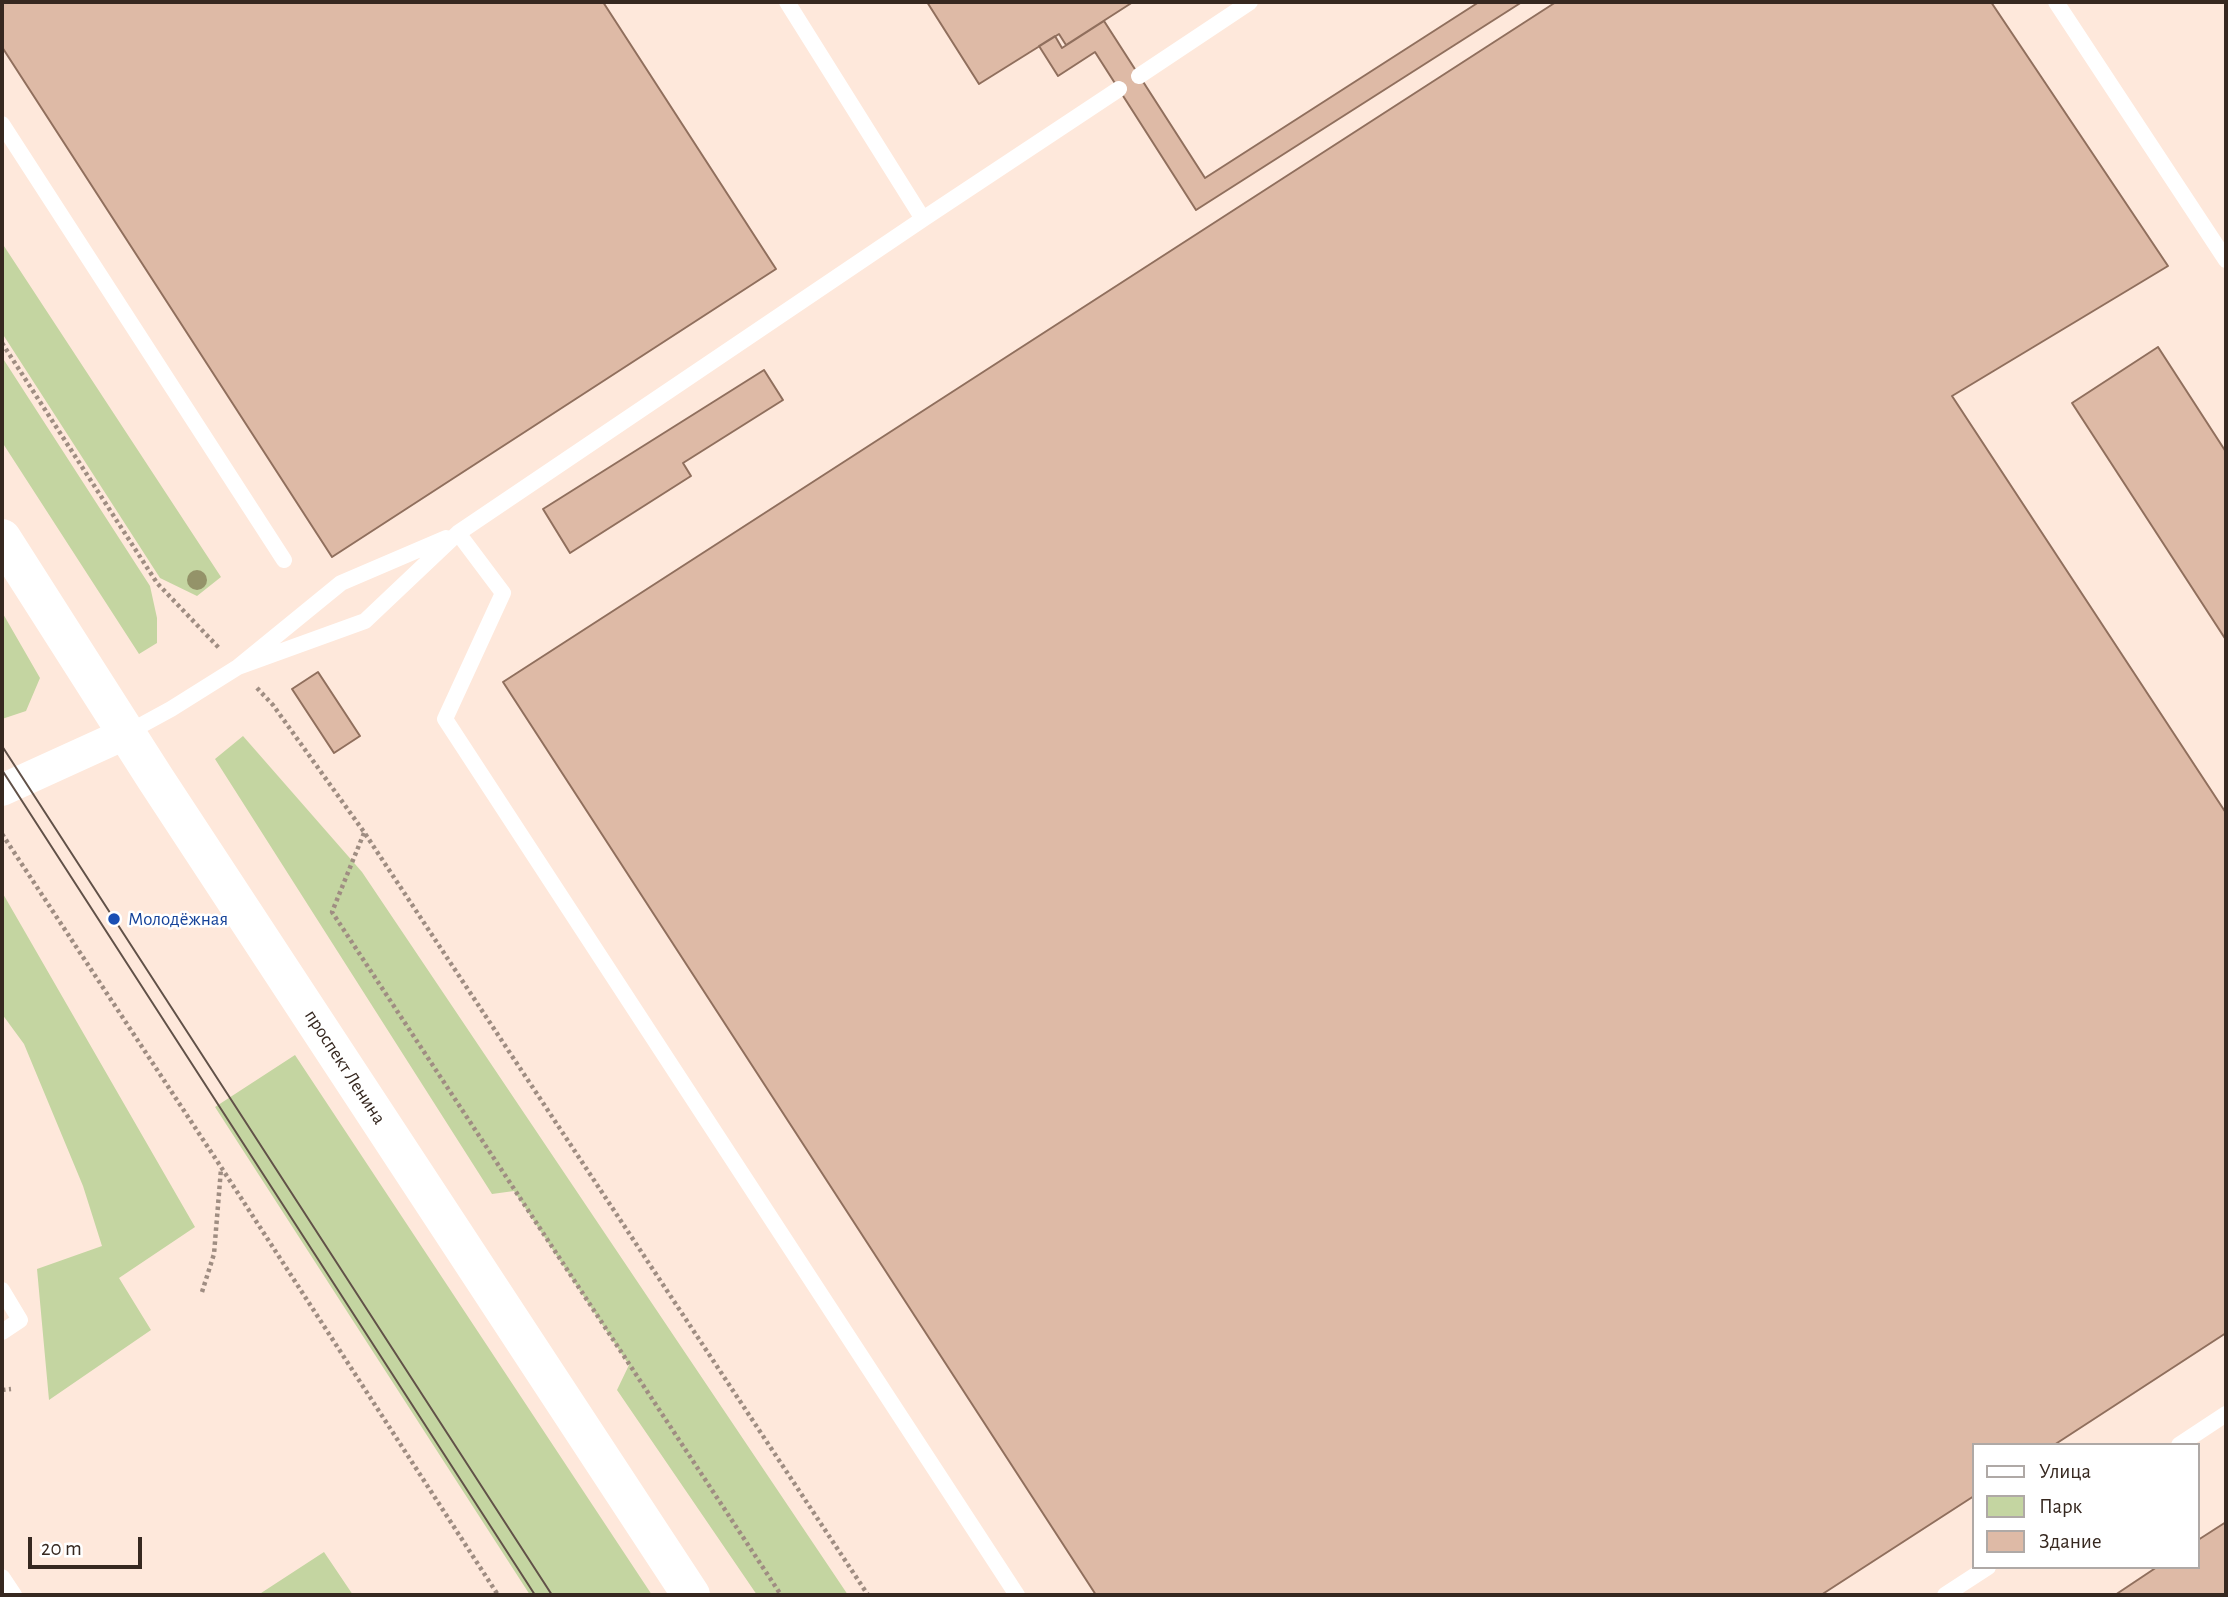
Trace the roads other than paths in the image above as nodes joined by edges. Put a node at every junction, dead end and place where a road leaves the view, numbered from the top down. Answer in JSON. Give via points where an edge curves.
{"nodes":[{"id":1,"x":787,"y":2,"type":"edge"},
{"id":2,"x":1250,"y":2,"type":"edge"},
{"id":3,"x":2056,"y":2,"type":"edge"},
{"id":4,"x":1139,"y":76,"type":"dead end"},
{"id":5,"x":1119,"y":89,"type":"dead end"},
{"id":6,"x":2,"y":124,"type":"edge"},
{"id":7,"x":923,"y":219,"type":"junction"},
{"id":8,"x":2226,"y":260,"type":"edge"},
{"id":9,"x":458,"y":533,"type":"junction"},
{"id":10,"x":2,"y":538,"type":"edge"},
{"id":11,"x":284,"y":560,"type":"dead end"},
{"id":12,"x":238,"y":667,"type":"junction"},
{"id":13,"x":127,"y":733,"type":"junction"},
{"id":14,"x":2,"y":790,"type":"edge"},
{"id":15,"x":2,"y":1290,"type":"edge"},
{"id":16,"x":2,"y":1332,"type":"edge"},
{"id":17,"x":2226,"y":1414,"type":"edge"},
{"id":18,"x":2182,"y":1443,"type":"edge"},
{"id":19,"x":1985,"y":1569,"type":"edge"},
{"id":20,"x":2,"y":1577,"type":"edge"},
{"id":21,"x":14,"y":1595,"type":"edge"},
{"id":22,"x":691,"y":1595,"type":"edge"},
{"id":23,"x":1017,"y":1595,"type":"edge"},
{"id":24,"x":1945,"y":1595,"type":"edge"}],
"edges":[{"from":1,"to":7,"type":"lane"},
{"from":2,"to":4,"type":"lane"},
{"from":3,"to":8,"type":"lane"},
{"from":5,"to":7,"type":"lane"},
{"from":6,"to":11,"type":"lane"},
{"from":7,"to":9,"type":"lane"},
{"from":9,"to":12,"type":"lane","via":[[341,583]]},
{"from":9,"to":12,"type":"lane","via":[[365,621]]},
{"from":9,"to":23,"type":"lane","via":[[503,593],[445,719]]},
{"from":10,"to":13,"type":"main road","name":"проспект Ленина"},
{"from":12,"to":13,"type":"lane"},
{"from":13,"to":14,"type":"street"},
{"from":13,"to":22,"type":"main road","name":"проспект Ленина"},
{"from":15,"to":16,"type":"lane","via":[[20,1320]]},
{"from":17,"to":18,"type":"lane"},
{"from":19,"to":24,"type":"lane"},
{"from":20,"to":21,"type":"lane"}]}
